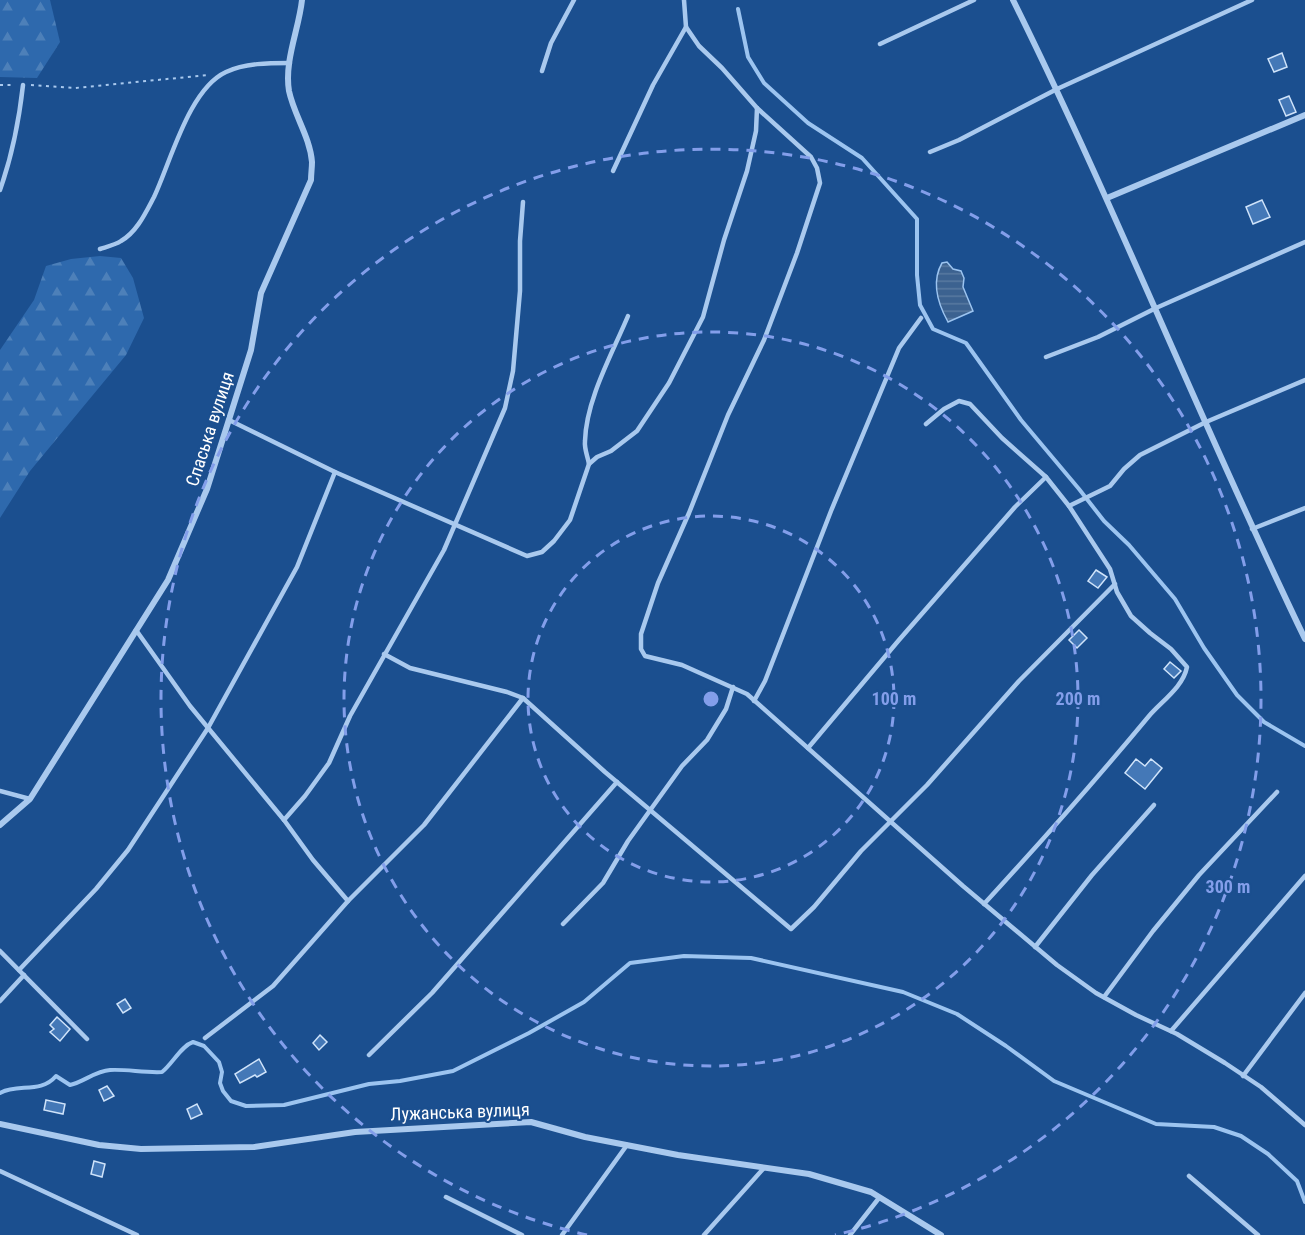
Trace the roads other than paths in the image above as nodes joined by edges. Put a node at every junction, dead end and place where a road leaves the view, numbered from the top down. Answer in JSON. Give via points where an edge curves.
{"nodes":[{"id":1,"x":302,"y":0,"type":"edge"},
{"id":2,"x":574,"y":0,"type":"edge"},
{"id":3,"x":684,"y":0,"type":"edge"},
{"id":4,"x":974,"y":0,"type":"edge"},
{"id":5,"x":1013,"y":0,"type":"edge"},
{"id":6,"x":1252,"y":0,"type":"edge"},
{"id":7,"x":686,"y":27,"type":"junction"},
{"id":8,"x":880,"y":44,"type":"dead end"},
{"id":9,"x":290,"y":63,"type":"junction"},
{"id":10,"x":542,"y":71,"type":"dead end"},
{"id":11,"x":23,"y":85,"type":"road end"},
{"id":12,"x":1057,"y":89,"type":"junction"},
{"id":13,"x":757,"y":108,"type":"junction"},
{"id":14,"x":1305,"y":115,"type":"edge"},
{"id":15,"x":930,"y":152,"type":"dead end"},
{"id":16,"x":613,"y":171,"type":"dead end"},
{"id":17,"x":0,"y":190,"type":"edge"},
{"id":18,"x":1107,"y":198,"type":"junction"},
{"id":19,"x":523,"y":202,"type":"dead end"},
{"id":20,"x":1305,"y":242,"type":"edge"},
{"id":21,"x":100,"y":249,"type":"dead end"},
{"id":22,"x":1156,"y":308,"type":"junction"},
{"id":23,"x":628,"y":316,"type":"dead end"},
{"id":24,"x":921,"y":318,"type":"dead end"},
{"id":25,"x":1046,"y":357,"type":"dead end"},
{"id":26,"x":1305,"y":380,"type":"edge"},
{"id":27,"x":229,"y":420,"type":"junction"},
{"id":28,"x":1206,"y":422,"type":"junction"},
{"id":29,"x":926,"y":424,"type":"dead end"},
{"id":30,"x":589,"y":464,"type":"junction"},
{"id":31,"x":335,"y":472,"type":"junction"},
{"id":32,"x":1046,"y":477,"type":"junction"},
{"id":33,"x":1069,"y":506,"type":"junction"},
{"id":34,"x":1305,"y":508,"type":"edge"},
{"id":35,"x":455,"y":525,"type":"junction"},
{"id":36,"x":1252,"y":529,"type":"junction"},
{"id":37,"x":1114,"y":584,"type":"junction"},
{"id":38,"x":136,"y":630,"type":"junction"},
{"id":39,"x":1305,"y":639,"type":"edge"},
{"id":40,"x":384,"y":654,"type":"junction"},
{"id":41,"x":732,"y":687,"type":"junction"},
{"id":42,"x":523,"y":698,"type":"junction"},
{"id":43,"x":754,"y":701,"type":"junction"},
{"id":44,"x":208,"y":728,"type":"junction"},
{"id":45,"x":808,"y":748,"type":"junction"},
{"id":46,"x":617,"y":782,"type":"junction"},
{"id":47,"x":0,"y":791,"type":"edge"},
{"id":48,"x":1277,"y":792,"type":"dead end"},
{"id":49,"x":30,"y":799,"type":"junction"},
{"id":50,"x":1154,"y":805,"type":"dead end"},
{"id":51,"x":651,"y":809,"type":"junction"},
{"id":52,"x":284,"y":820,"type":"junction"},
{"id":53,"x":891,"y":821,"type":"junction"},
{"id":54,"x":0,"y":825,"type":"edge"},
{"id":55,"x":1305,"y":876,"type":"edge"},
{"id":56,"x":348,"y":901,"type":"junction"},
{"id":57,"x":984,"y":904,"type":"junction"},
{"id":58,"x":563,"y":924,"type":"dead end"},
{"id":59,"x":1035,"y":947,"type":"junction"},
{"id":60,"x":0,"y":951,"type":"edge"},
{"id":61,"x":22,"y":973,"type":"junction"},
{"id":62,"x":1305,"y":993,"type":"edge"},
{"id":63,"x":1104,"y":997,"type":"junction"},
{"id":64,"x":0,"y":1000,"type":"edge"},
{"id":65,"x":1171,"y":1031,"type":"junction"},
{"id":66,"x":205,"y":1038,"type":"dead end"},
{"id":67,"x":87,"y":1039,"type":"dead end"},
{"id":68,"x":369,"y":1055,"type":"dead end"},
{"id":69,"x":1243,"y":1076,"type":"junction"},
{"id":70,"x":0,"y":1124,"type":"edge"},
{"id":71,"x":1305,"y":1125,"type":"edge"},
{"id":72,"x":627,"y":1145,"type":"junction"},
{"id":73,"x":764,"y":1168,"type":"junction"},
{"id":74,"x":0,"y":1172,"type":"edge"},
{"id":75,"x":1189,"y":1176,"type":"dead end"},
{"id":76,"x":446,"y":1197,"type":"dead end"},
{"id":77,"x":879,"y":1198,"type":"junction"},
{"id":78,"x":136,"y":1235,"type":"edge"},
{"id":79,"x":522,"y":1235,"type":"edge"},
{"id":80,"x":562,"y":1235,"type":"edge"},
{"id":81,"x":704,"y":1235,"type":"edge"},
{"id":82,"x":850,"y":1235,"type":"edge"},
{"id":83,"x":941,"y":1235,"type":"edge"},
{"id":84,"x":1258,"y":1235,"type":"edge"}],
"edges":[{"from":1,"to":9,"type":"street","name":"Спаська вулиця"},
{"from":2,"to":10,"type":"lane","via":[[551,43]]},
{"from":3,"to":7,"type":"lane"},
{"from":4,"to":8,"type":"lane"},
{"from":5,"to":12,"type":"street"},
{"from":6,"to":12,"type":"lane"},
{"from":7,"to":13,"type":"lane"},
{"from":7,"to":16,"type":"lane","via":[[653,85]]},
{"from":9,"to":21,"type":"lane","via":[[245,66],[226,72],[206,86],[192,108],[144,217],[122,241]]},
{"from":9,"to":27,"type":"street","name":"Спаська вулиця","via":[[289,89],[309,147],[311,180],[261,293],[251,350]]},
{"from":11,"to":17,"type":"lane","via":[[18,124]]},
{"from":12,"to":15,"type":"lane"},
{"from":12,"to":18,"type":"street"},
{"from":13,"to":30,"type":"lane","via":[[747,171],[703,317],[669,383],[637,431]]},
{"from":13,"to":41,"type":"lane","via":[[811,157],[820,183],[764,340],[728,415],[658,583],[641,634],[645,656],[682,665]]},
{"from":14,"to":18,"type":"street"},
{"from":18,"to":22,"type":"street"},
{"from":19,"to":35,"type":"lane","via":[[520,291],[509,390],[498,428]]},
{"from":20,"to":22,"type":"lane"},
{"from":22,"to":25,"type":"lane"},
{"from":22,"to":28,"type":"street"},
{"from":23,"to":30,"type":"lane","via":[[599,383],[587,423],[584,443]]},
{"from":24,"to":43,"type":"lane","via":[[899,348]]},
{"from":26,"to":28,"type":"lane"},
{"from":27,"to":31,"type":"lane"},
{"from":27,"to":38,"type":"street","name":"Спаська вулиця","via":[[207,489],[168,580]]},
{"from":28,"to":33,"type":"lane","via":[[1140,455],[1110,486]]},
{"from":28,"to":36,"type":"street"},
{"from":29,"to":32,"type":"lane","via":[[959,401],[970,404]]},
{"from":30,"to":35,"type":"lane","via":[[570,520],[542,552],[527,556]]},
{"from":31,"to":35,"type":"lane"},
{"from":31,"to":44,"type":"lane","via":[[297,567]]},
{"from":32,"to":33,"type":"lane"},
{"from":32,"to":45,"type":"lane","via":[[898,640]]},
{"from":33,"to":37,"type":"lane","via":[[1110,569]]},
{"from":34,"to":36,"type":"lane"},
{"from":35,"to":40,"type":"lane"},
{"from":36,"to":39,"type":"street"},
{"from":37,"to":53,"type":"lane"},
{"from":37,"to":57,"type":"lane","via":[[1131,616],[1188,667],[1185,678]]},
{"from":38,"to":44,"type":"lane"},
{"from":38,"to":49,"type":"street","name":"Спаська вулиця"},
{"from":40,"to":42,"type":"lane","via":[[410,668]]},
{"from":40,"to":52,"type":"lane","via":[[329,763]]},
{"from":41,"to":43,"type":"lane"},
{"from":41,"to":51,"type":"lane","via":[[726,709],[707,740],[682,766]]},
{"from":42,"to":46,"type":"lane"},
{"from":42,"to":56,"type":"lane","via":[[424,825]]},
{"from":43,"to":45,"type":"lane"},
{"from":44,"to":52,"type":"lane"},
{"from":44,"to":61,"type":"lane","via":[[128,850]]},
{"from":45,"to":53,"type":"lane"},
{"from":46,"to":51,"type":"lane"},
{"from":46,"to":68,"type":"lane","via":[[432,993]]},
{"from":47,"to":49,"type":"lane"},
{"from":48,"to":63,"type":"lane","via":[[1199,875]]},
{"from":49,"to":54,"type":"street","name":"Спаська вулиця"},
{"from":50,"to":59,"type":"lane"},
{"from":51,"to":53,"type":"lane","via":[[791,929]]},
{"from":51,"to":58,"type":"lane","via":[[603,883]]},
{"from":52,"to":56,"type":"lane"},
{"from":53,"to":57,"type":"lane"},
{"from":55,"to":65,"type":"lane"},
{"from":56,"to":66,"type":"lane","via":[[273,986]]},
{"from":57,"to":59,"type":"lane"},
{"from":59,"to":63,"type":"lane"},
{"from":60,"to":61,"type":"lane"},
{"from":61,"to":64,"type":"lane"},
{"from":61,"to":67,"type":"lane"},
{"from":62,"to":69,"type":"lane"},
{"from":63,"to":65,"type":"lane"},
{"from":65,"to":69,"type":"lane"},
{"from":69,"to":71,"type":"lane"},
{"from":70,"to":72,"type":"street","name":"Лужанська вулиця","via":[[131,1149],[254,1147],[355,1132],[531,1122]]},
{"from":72,"to":73,"type":"street","name":"Лужанська вулиця"},
{"from":72,"to":80,"type":"lane"},
{"from":73,"to":77,"type":"street","name":"Лужанська вулиця","via":[[809,1174],[871,1192]]},
{"from":73,"to":81,"type":"lane"},
{"from":74,"to":78,"type":"lane"},
{"from":75,"to":84,"type":"lane"},
{"from":76,"to":79,"type":"lane"},
{"from":77,"to":82,"type":"lane"},
{"from":77,"to":83,"type":"street","name":"Лужанська вулиця"}]}
